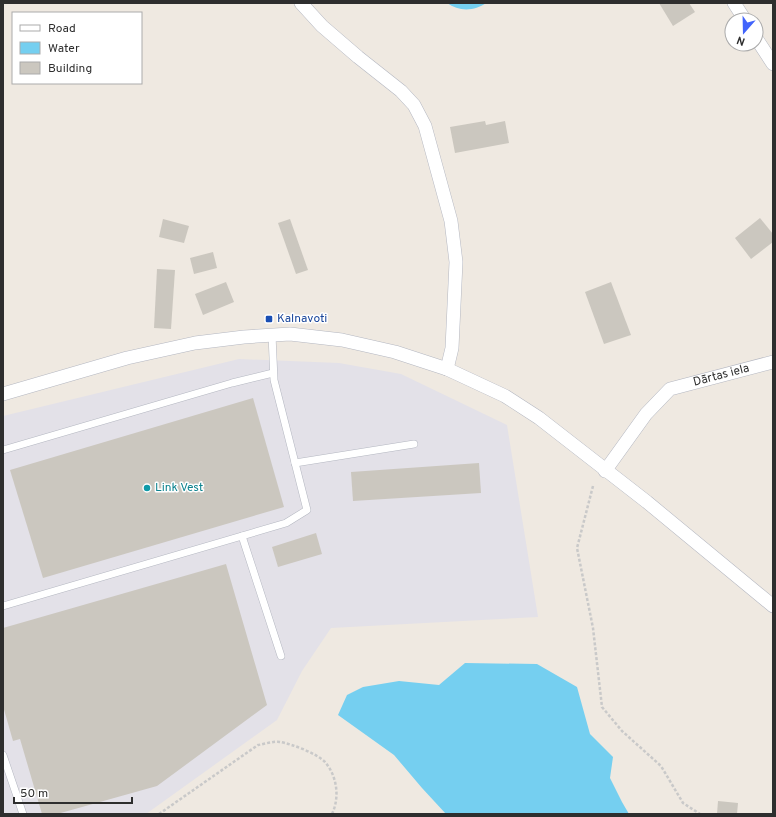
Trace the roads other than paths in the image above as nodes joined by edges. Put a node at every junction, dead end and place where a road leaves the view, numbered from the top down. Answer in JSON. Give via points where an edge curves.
{"nodes":[{"id":1,"x":301,"y":3,"type":"edge"},
{"id":2,"x":734,"y":3,"type":"edge"},
{"id":3,"x":740,"y":12,"type":"edge"},
{"id":4,"x":764,"y":50,"type":"edge"},
{"id":5,"x":773,"y":64,"type":"edge"},
{"id":6,"x":272,"y":335,"type":"junction"},
{"id":7,"x":773,"y":362,"type":"edge"},
{"id":8,"x":447,"y":369,"type":"junction"},
{"id":9,"x":273,"y":373,"type":"junction"},
{"id":10,"x":3,"y":394,"type":"edge"},
{"id":11,"x":414,"y":444,"type":"dead end"},
{"id":12,"x":3,"y":450,"type":"edge"},
{"id":13,"x":295,"y":462,"type":"junction"},
{"id":14,"x":605,"y":471,"type":"junction"},
{"id":15,"x":242,"y":536,"type":"junction"},
{"id":16,"x":3,"y":606,"type":"edge"},
{"id":17,"x":773,"y":606,"type":"edge"},
{"id":18,"x":282,"y":656,"type":"dead end"},
{"id":19,"x":3,"y":755,"type":"edge"},
{"id":20,"x":23,"y":814,"type":"edge"}],
"edges":[{"from":1,"to":8,"type":"street","via":[[322,26],[401,91],[414,105],[425,126],[451,221],[456,262],[452,348]]},
{"from":2,"to":3,"type":"street"},
{"from":4,"to":5,"type":"street"},
{"from":6,"to":8,"type":"street","via":[[290,334],[342,340],[395,352]]},
{"from":6,"to":9,"type":"lane"},
{"from":6,"to":10,"type":"street","via":[[195,343],[127,358]]},
{"from":7,"to":14,"type":"street","name":"Dārtas iela","via":[[670,389],[646,414]]},
{"from":8,"to":14,"type":"street","via":[[505,396],[539,418]]},
{"from":9,"to":12,"type":"lane"},
{"from":9,"to":13,"type":"lane"},
{"from":11,"to":13,"type":"lane"},
{"from":13,"to":15,"type":"lane","via":[[307,510],[286,523]]},
{"from":14,"to":17,"type":"street","via":[[647,502]]},
{"from":15,"to":16,"type":"lane"},
{"from":15,"to":18,"type":"lane"},
{"from":19,"to":20,"type":"lane"}]}
